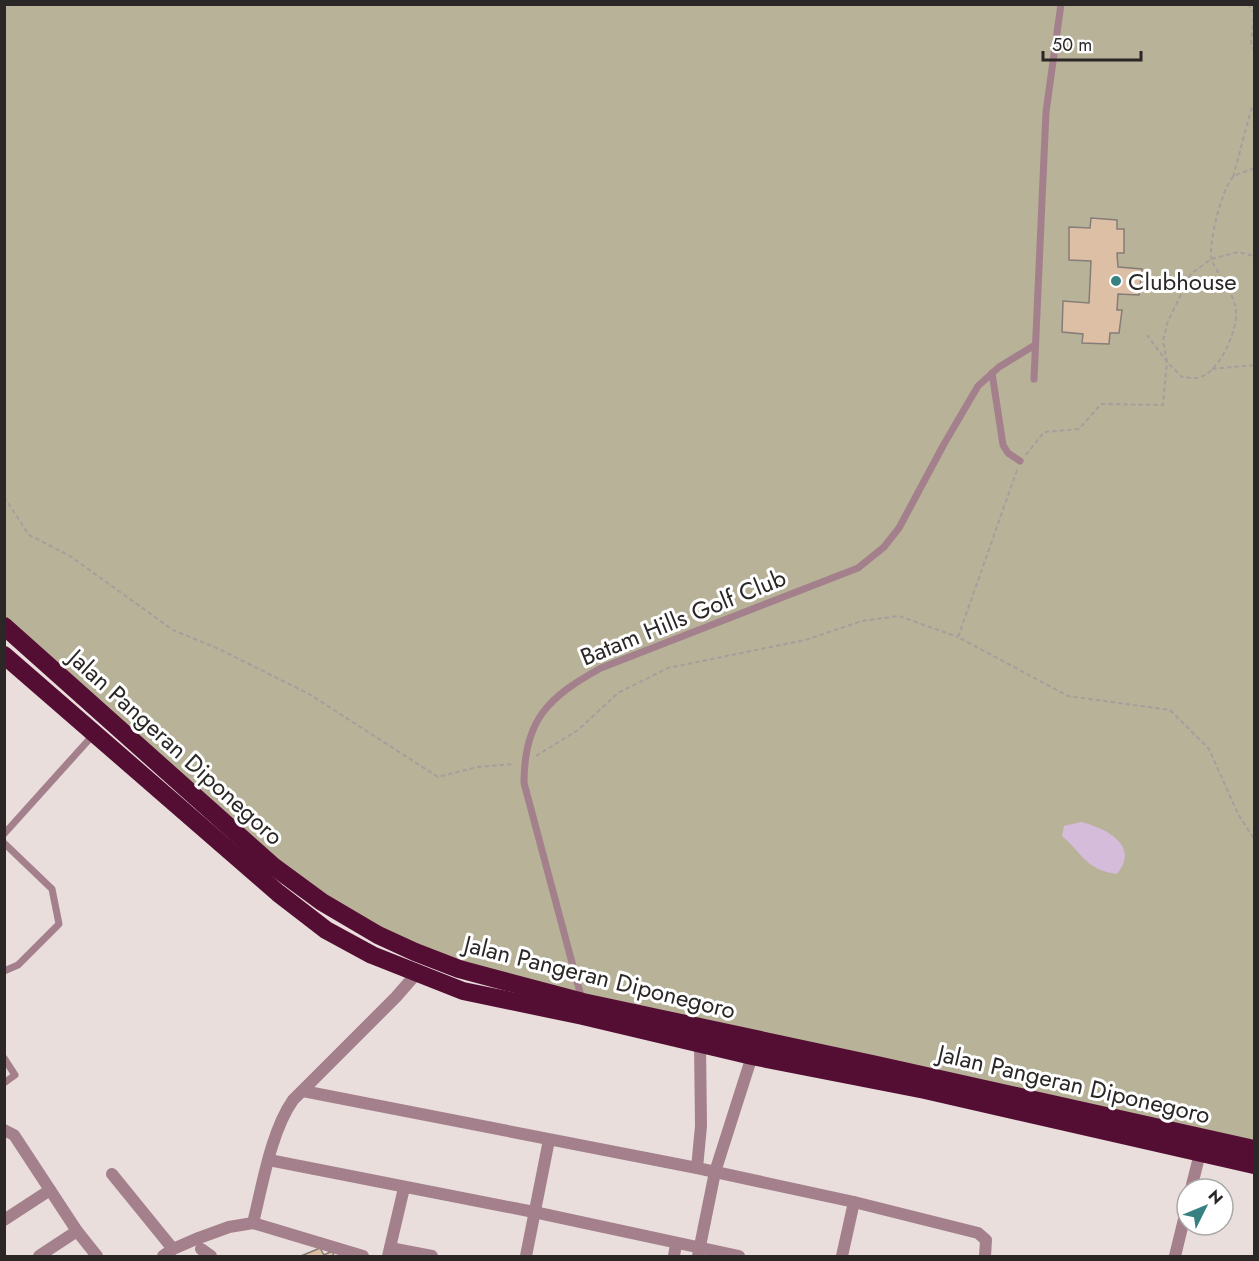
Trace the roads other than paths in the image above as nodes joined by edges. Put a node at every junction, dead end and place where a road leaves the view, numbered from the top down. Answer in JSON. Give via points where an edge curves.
{"nodes":[{"id":1,"x":1061,"y":4,"type":"edge"},
{"id":2,"x":1035,"y":345,"type":"junction"},
{"id":3,"x":992,"y":373,"type":"junction"},
{"id":4,"x":1034,"y":379,"type":"dead end"},
{"id":5,"x":1020,"y":461,"type":"road end"},
{"id":6,"x":4,"y":626,"type":"edge"},
{"id":7,"x":4,"y":655,"type":"edge"},
{"id":8,"x":94,"y":734,"type":"junction"},
{"id":9,"x":4,"y":834,"type":"edge"},
{"id":10,"x":4,"y":843,"type":"edge"},
{"id":11,"x":4,"y":971,"type":"edge"},
{"id":12,"x":417,"y":973,"type":"junction"},
{"id":13,"x":582,"y":1002,"type":"junction"},
{"id":14,"x":700,"y":1043,"type":"junction"},
{"id":15,"x":752,"y":1056,"type":"junction"},
{"id":16,"x":4,"y":1058,"type":"edge"},
{"id":17,"x":4,"y":1083,"type":"edge"},
{"id":18,"x":303,"y":1091,"type":"junction"},
{"id":19,"x":4,"y":1130,"type":"edge"},
{"id":20,"x":549,"y":1140,"type":"junction"},
{"id":21,"x":1254,"y":1149,"type":"edge"},
{"id":22,"x":1200,"y":1153,"type":"junction"},
{"id":23,"x":269,"y":1160,"type":"junction"},
{"id":24,"x":1254,"y":1165,"type":"edge"},
{"id":25,"x":697,"y":1168,"type":"junction"},
{"id":26,"x":715,"y":1172,"type":"junction"},
{"id":27,"x":112,"y":1174,"type":"dead end"},
{"id":28,"x":1194,"y":1177,"type":"edge"},
{"id":29,"x":404,"y":1188,"type":"junction"},
{"id":30,"x":50,"y":1190,"type":"junction"},
{"id":31,"x":854,"y":1203,"type":"junction"},
{"id":32,"x":534,"y":1212,"type":"junction"},
{"id":33,"x":4,"y":1220,"type":"edge"},
{"id":34,"x":253,"y":1223,"type":"junction"},
{"id":35,"x":77,"y":1231,"type":"junction"},
{"id":36,"x":1180,"y":1237,"type":"edge"},
{"id":37,"x":173,"y":1249,"type":"junction"},
{"id":38,"x":675,"y":1250,"type":"edge"},
{"id":39,"x":389,"y":1252,"type":"edge"},
{"id":40,"x":698,"y":1252,"type":"edge"},
{"id":41,"x":39,"y":1257,"type":"edge"},
{"id":42,"x":97,"y":1257,"type":"edge"},
{"id":43,"x":163,"y":1257,"type":"edge"},
{"id":44,"x":363,"y":1257,"type":"edge"},
{"id":45,"x":432,"y":1257,"type":"edge"},
{"id":46,"x":526,"y":1257,"type":"edge"},
{"id":47,"x":739,"y":1257,"type":"edge"},
{"id":48,"x":842,"y":1257,"type":"edge"},
{"id":49,"x":985,"y":1257,"type":"edge"},
{"id":50,"x":1175,"y":1257,"type":"edge"}],
"edges":[{"from":1,"to":2,"type":"lane","via":[[1046,112]]},
{"from":2,"to":3,"type":"lane","name":"Batam Hills Golf Club"},
{"from":2,"to":4,"type":"lane"},
{"from":3,"to":5,"type":"lane","via":[[1003,445]]},
{"from":3,"to":13,"type":"lane","name":"Batam Hills Golf Club","via":[[978,386],[899,528],[884,547],[858,568],[601,668],[569,686],[531,730],[524,783]]},
{"from":6,"to":13,"type":"highway","name":"Jalan Pangeran Diponegoro","via":[[273,866],[322,902],[378,934],[459,969]]},
{"from":7,"to":8,"type":"highway","name":"Jalan Pangeran Diponegoro"},
{"from":8,"to":9,"type":"lane"},
{"from":8,"to":12,"type":"highway","name":"Jalan Pangeran Diponegoro","via":[[326,930]]},
{"from":10,"to":11,"type":"lane","via":[[52,889],[59,924],[18,965]]},
{"from":12,"to":14,"type":"highway","name":"Jalan Pangeran Diponegoro","via":[[464,991]]},
{"from":12,"to":18,"type":"street"},
{"from":13,"to":21,"type":"highway","name":"Jalan Pangeran Diponegoro"},
{"from":14,"to":15,"type":"highway","name":"Jalan Pangeran Diponegoro"},
{"from":14,"to":25,"type":"street"},
{"from":15,"to":22,"type":"highway","name":"Jalan Pangeran Diponegoro","via":[[925,1090]]},
{"from":15,"to":26,"type":"street"},
{"from":16,"to":17,"type":"lane","via":[[15,1075]]},
{"from":18,"to":20,"type":"street"},
{"from":18,"to":23,"type":"street","via":[[285,1111]]},
{"from":19,"to":30,"type":"street","via":[[14,1135]]},
{"from":20,"to":25,"type":"street"},
{"from":20,"to":32,"type":"street"},
{"from":22,"to":24,"type":"highway","name":"Jalan Pangeran Diponegoro"},
{"from":22,"to":28,"type":"street"},
{"from":23,"to":29,"type":"street"},
{"from":23,"to":34,"type":"street"},
{"from":25,"to":26,"type":"street"},
{"from":26,"to":31,"type":"street"},
{"from":26,"to":40,"type":"street"},
{"from":27,"to":37,"type":"street"},
{"from":29,"to":32,"type":"street"},
{"from":29,"to":39,"type":"street"},
{"from":30,"to":33,"type":"street"},
{"from":30,"to":35,"type":"street"},
{"from":31,"to":48,"type":"street"},
{"from":31,"to":49,"type":"street","via":[[978,1233],[986,1240]]},
{"from":32,"to":38,"type":"street"},
{"from":32,"to":46,"type":"street"},
{"from":34,"to":37,"type":"street","via":[[229,1227]]},
{"from":34,"to":44,"type":"street"},
{"from":35,"to":41,"type":"street"},
{"from":35,"to":42,"type":"street"},
{"from":36,"to":50,"type":"street"},
{"from":37,"to":43,"type":"street"},
{"from":38,"to":40,"type":"street"},
{"from":39,"to":45,"type":"street"},
{"from":40,"to":47,"type":"street"}]}
